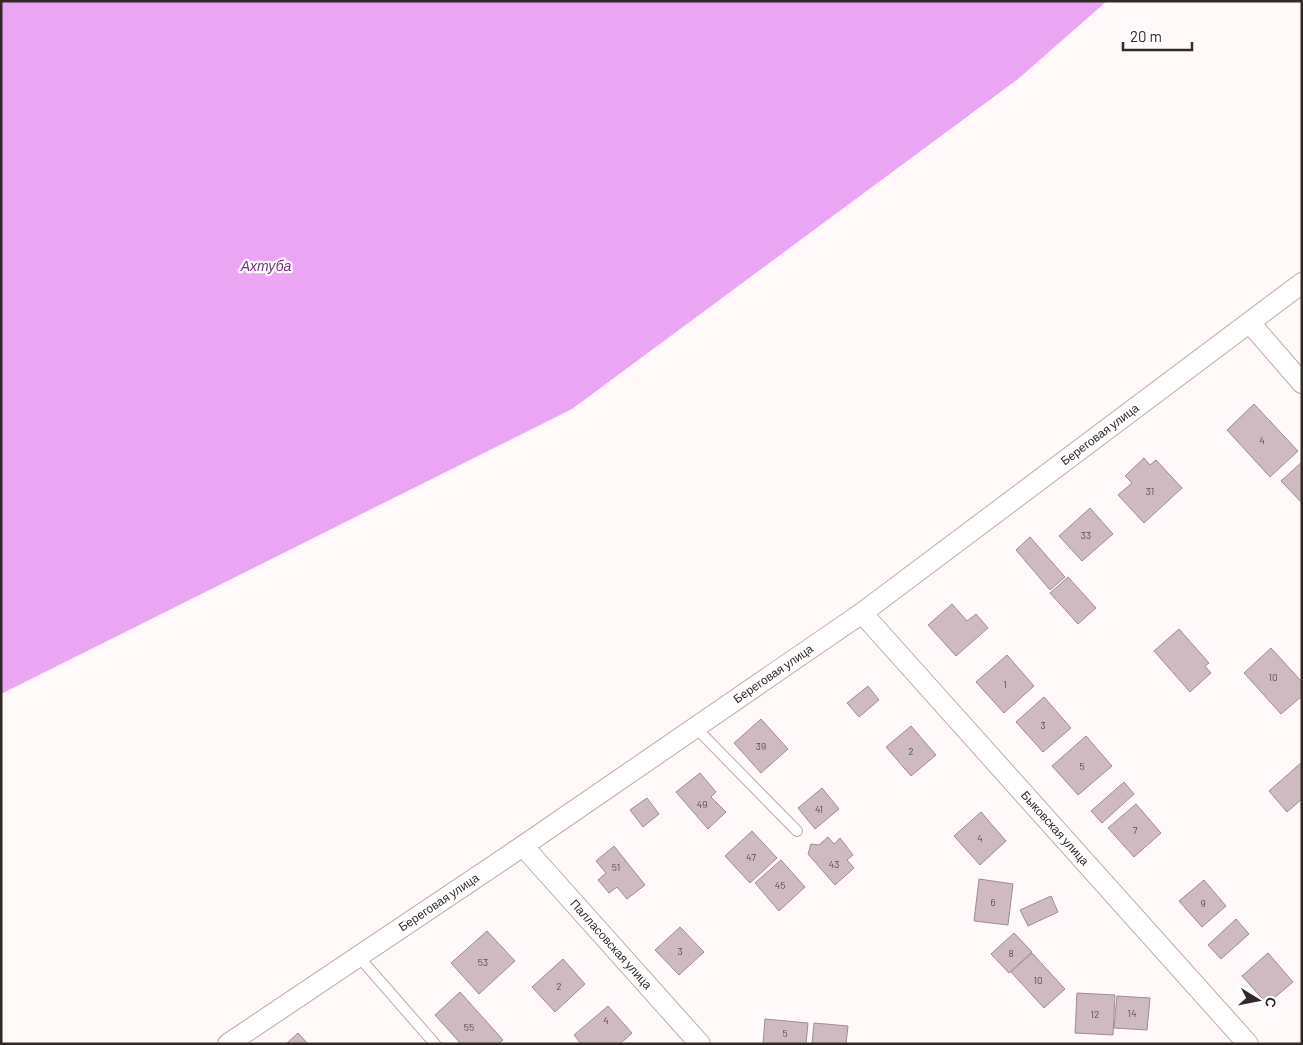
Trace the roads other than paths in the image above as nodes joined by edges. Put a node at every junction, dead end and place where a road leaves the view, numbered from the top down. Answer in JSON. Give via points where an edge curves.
{"nodes":[{"id":1,"x":1302,"y":283,"type":"edge"},
{"id":2,"x":1250,"y":323,"type":"junction"},
{"id":3,"x":1302,"y":382,"type":"edge"},
{"id":4,"x":862,"y":613,"type":"junction"},
{"id":5,"x":696,"y":728,"type":"junction"},
{"id":6,"x":797,"y":831,"type":"dead end"},
{"id":7,"x":523,"y":846,"type":"junction"},
{"id":8,"x":359,"y":957,"type":"junction"},
{"id":9,"x":228,"y":1044,"type":"edge"},
{"id":10,"x":436,"y":1044,"type":"edge"},
{"id":11,"x":700,"y":1044,"type":"edge"},
{"id":12,"x":1248,"y":1044,"type":"edge"}],
"edges":[{"from":1,"to":2,"type":"street","name":"Береговая улица"},
{"from":2,"to":3,"type":"street"},
{"from":2,"to":4,"type":"street","name":"Береговая улица"},
{"from":4,"to":5,"type":"street","name":"Береговая улица"},
{"from":4,"to":12,"type":"street","name":"Быковская улица"},
{"from":5,"to":6,"type":"lane"},
{"from":5,"to":7,"type":"street","name":"Береговая улица"},
{"from":7,"to":8,"type":"street","name":"Береговая улица"},
{"from":7,"to":11,"type":"street","name":"Палласовская улица"},
{"from":8,"to":9,"type":"street","name":"Береговая улица"},
{"from":8,"to":10,"type":"lane"}]}
